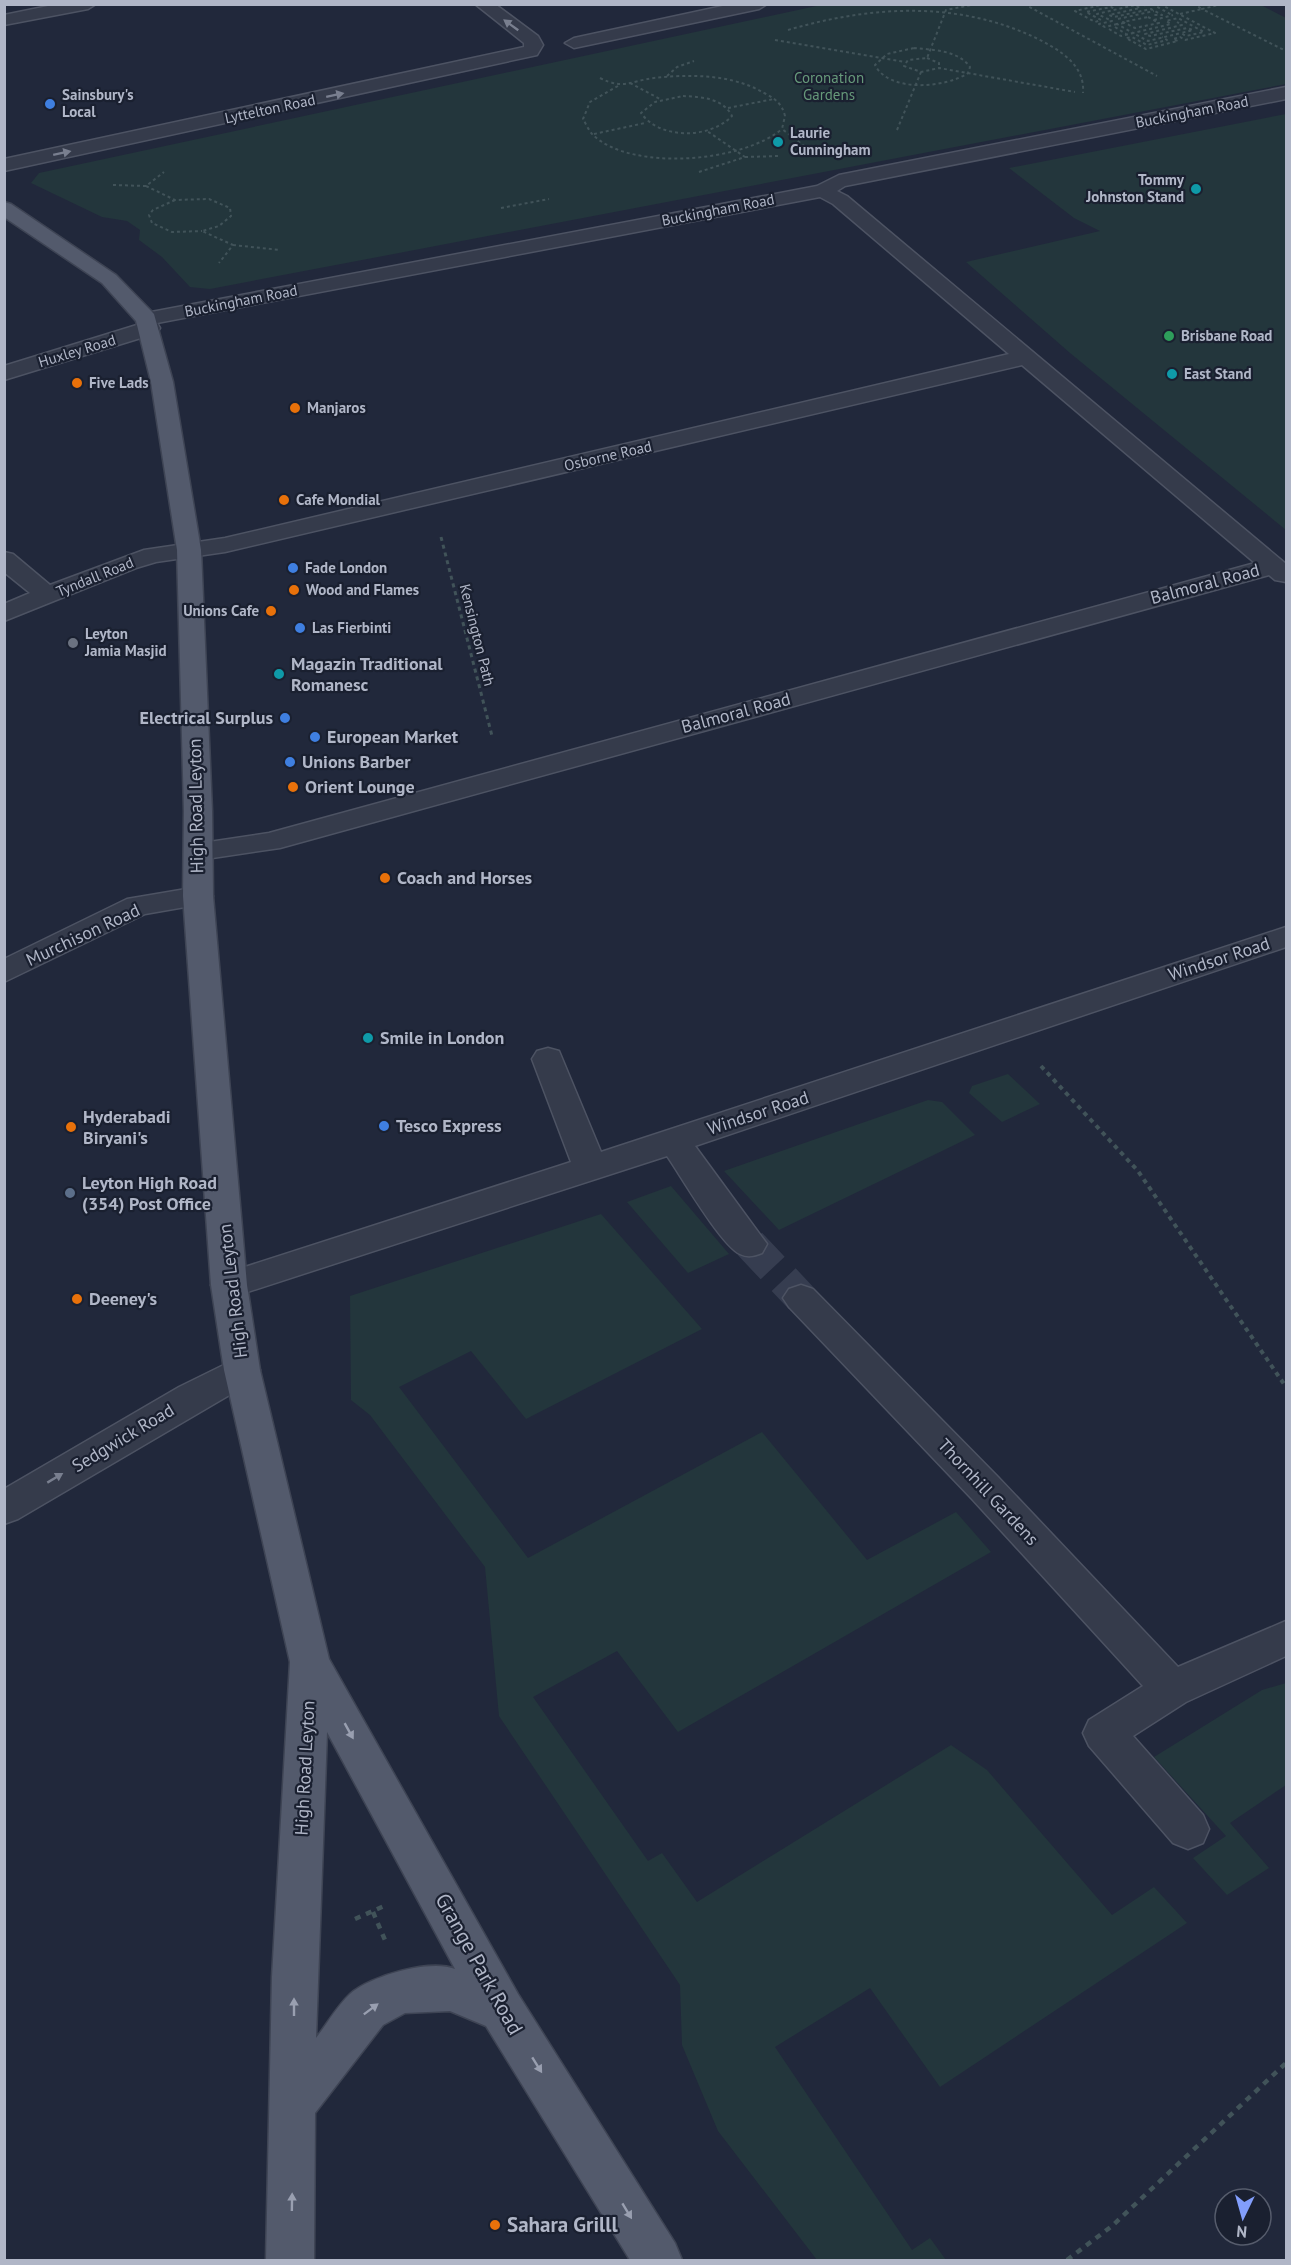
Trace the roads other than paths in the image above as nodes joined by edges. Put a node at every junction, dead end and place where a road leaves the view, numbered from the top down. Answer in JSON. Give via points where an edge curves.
{"nodes":[{"id":1,"x":88,"y":4,"type":"edge"},
{"id":2,"x":483,"y":4,"type":"edge"},
{"id":3,"x":759,"y":4,"type":"edge"},
{"id":4,"x":4,"y":20,"type":"edge"},
{"id":5,"x":574,"y":43,"type":"dead end"},
{"id":6,"x":1287,"y":93,"type":"edge"},
{"id":7,"x":4,"y":165,"type":"edge"},
{"id":8,"x":823,"y":191,"type":"junction"},
{"id":9,"x":4,"y":208,"type":"edge"},
{"id":10,"x":148,"y":324,"type":"junction"},
{"id":11,"x":1026,"y":357,"type":"junction"},
{"id":12,"x":4,"y":373,"type":"edge"},
{"id":13,"x":189,"y":550,"type":"junction"},
{"id":14,"x":4,"y":559,"type":"edge"},
{"id":15,"x":1279,"y":571,"type":"edge"},
{"id":16,"x":48,"y":596,"type":"junction"},
{"id":17,"x":4,"y":613,"type":"edge"},
{"id":18,"x":199,"y":851,"type":"junction"},
{"id":19,"x":198,"y":896,"type":"junction"},
{"id":20,"x":1287,"y":937,"type":"edge"},
{"id":21,"x":4,"y":972,"type":"edge"},
{"id":22,"x":548,"y":1059,"type":"dead end"},
{"id":23,"x":674,"y":1141,"type":"junction"},
{"id":24,"x":590,"y":1168,"type":"junction"},
{"id":25,"x":750,"y":1244,"type":"tunnel mouth"},
{"id":26,"x":229,"y":1285,"type":"junction"},
{"id":27,"x":801,"y":1298,"type":"tunnel mouth"},
{"id":28,"x":242,"y":1370,"type":"junction"},
{"id":29,"x":4,"y":1508,"type":"edge"},
{"id":30,"x":1287,"y":1638,"type":"edge"},
{"id":31,"x":310,"y":1662,"type":"junction"},
{"id":32,"x":1172,"y":1689,"type":"junction"},
{"id":33,"x":1188,"y":1829,"type":"dead end"},
{"id":34,"x":502,"y":2010,"type":"junction"},
{"id":35,"x":294,"y":2103,"type":"junction"},
{"id":36,"x":290,"y":2260,"type":"edge"},
{"id":37,"x":658,"y":2260,"type":"edge"}],
"edges":[{"from":1,"to":4,"type":"street"},
{"from":7,"to":2,"type":"street","name":"Lyttelton Road","one_way":true,"via":[[533,48],[532,40]]},
{"from":3,"to":5,"type":"street"},
{"from":6,"to":8,"type":"street","name":"Buckingham Road","via":[[839,181]]},
{"from":8,"to":10,"type":"street","name":"Buckingham Road"},
{"from":8,"to":11,"type":"street","via":[[840,200]]},
{"from":9,"to":10,"type":"main road","via":[[102,273]]},
{"from":10,"to":12,"type":"street","name":"Huxley Road"},
{"from":10,"to":13,"type":"main road","name":"High Road Leyton","via":[[162,382]]},
{"from":11,"to":13,"type":"street","name":"Osborne Road","via":[[431,498]]},
{"from":11,"to":15,"type":"street"},
{"from":13,"to":16,"type":"street","name":"Tyndall Road","via":[[127,563]]},
{"from":13,"to":18,"type":"main road","name":"High Road Leyton"},
{"from":14,"to":16,"type":"street"},
{"from":15,"to":18,"type":"street","name":"Balmoral Road","via":[[270,842]]},
{"from":16,"to":17,"type":"street","name":"Tyndall Road"},
{"from":18,"to":19,"type":"main road","name":"High Road Leyton"},
{"from":19,"to":21,"type":"street","name":"Murchison Road","via":[[138,906]]},
{"from":19,"to":26,"type":"main road","name":"High Road Leyton"},
{"from":20,"to":23,"type":"street","name":"Windsor Road"},
{"from":22,"to":24,"type":"street"},
{"from":23,"to":24,"type":"street","name":"Windsor Road"},
{"from":23,"to":25,"type":"street","via":[[730,1222]]},
{"from":24,"to":26,"type":"street","name":"Windsor Road"},
{"from":26,"to":28,"type":"main road","name":"High Road Leyton"},
{"from":27,"to":32,"type":"street","name":"Thornhill Gardens"},
{"from":29,"to":28,"type":"street","name":"Sedgwick Road","one_way":true},
{"from":28,"to":31,"type":"main road","name":"High Road Leyton"},
{"from":30,"to":32,"type":"street"},
{"from":31,"to":34,"type":"main road","name":"Grange Park Road","one_way":true},
{"from":35,"to":31,"type":"main road","name":"High Road Leyton","one_way":true,"via":[[294,1977]]},
{"from":32,"to":33,"type":"street","via":[[1104,1733]]},
{"from":35,"to":34,"type":"main road","one_way":true,"via":[[368,2009],[401,1991],[451,1989]]},
{"from":34,"to":37,"type":"main road","name":"Grange Park Road","one_way":true},
{"from":36,"to":35,"type":"main road","name":"High Road Leyton","one_way":true}]}
